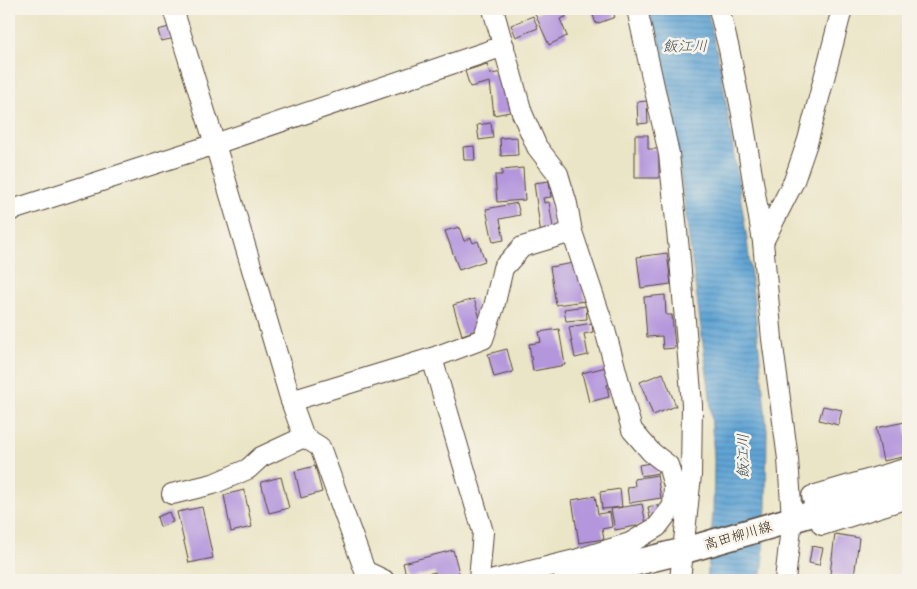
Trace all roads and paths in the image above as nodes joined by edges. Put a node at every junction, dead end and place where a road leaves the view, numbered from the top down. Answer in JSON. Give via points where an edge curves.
{"nodes":[{"id":1,"x":173,"y":9,"type":"edge"},
{"id":2,"x":493,"y":9,"type":"edge"},
{"id":3,"x":637,"y":9,"type":"edge"},
{"id":4,"x":719,"y":9,"type":"edge"},
{"id":5,"x":842,"y":9,"type":"edge"},
{"id":6,"x":504,"y":46,"type":"junction"},
{"id":7,"x":215,"y":144,"type":"junction"},
{"id":8,"x":9,"y":212,"type":"edge"},
{"id":9,"x":572,"y":232,"type":"junction"},
{"id":10,"x":763,"y":242,"type":"junction"},
{"id":11,"x":432,"y":358,"type":"junction"},
{"id":12,"x":292,"y":402,"type":"junction"},
{"id":13,"x":304,"y":437,"type":"junction"},
{"id":14,"x":908,"y":468,"type":"edge"},
{"id":15,"x":908,"y":483,"type":"edge"},
{"id":16,"x":172,"y":494,"type":"dead end"},
{"id":17,"x":813,"y":498,"type":"dead end"},
{"id":18,"x":908,"y":498,"type":"edge"},
{"id":19,"x":787,"y":521,"type":"junction"},
{"id":20,"x":822,"y":525,"type":"dead end"},
{"id":21,"x":682,"y":551,"type":"junction"},
{"id":22,"x":384,"y":580,"type":"edge"},
{"id":23,"x":479,"y":580,"type":"edge"},
{"id":24,"x":494,"y":580,"type":"edge"},
{"id":25,"x":566,"y":580,"type":"edge"},
{"id":26,"x":680,"y":580,"type":"edge"},
{"id":27,"x":784,"y":580,"type":"edge"}],
"edges":[{"from":1,"to":7,"type":"street"},
{"from":2,"to":6,"type":"street"},
{"from":3,"to":21,"type":"street","via":[[668,154],[680,260],[692,405],[691,475]]},
{"from":4,"to":10,"type":"street","via":[[730,49]]},
{"from":5,"to":10,"type":"street","via":[[808,140],[794,181]]},
{"from":6,"to":7,"type":"street"},
{"from":6,"to":9,"type":"street","via":[[522,113],[537,147],[558,174]]},
{"from":7,"to":8,"type":"street"},
{"from":7,"to":12,"type":"street"},
{"from":9,"to":11,"type":"street","via":[[522,247],[503,268],[482,339]]},
{"from":9,"to":24,"type":"street","via":[[605,330],[632,430],[651,452],[668,465],[674,486],[673,506],[657,527],[630,543]]},
{"from":10,"to":19,"type":"street","via":[[788,459]]},
{"from":11,"to":12,"type":"street"},
{"from":11,"to":23,"type":"street","via":[[483,532]]},
{"from":12,"to":13,"type":"street"},
{"from":13,"to":16,"type":"street","via":[[214,484]]},
{"from":13,"to":22,"type":"street","via":[[320,447],[365,571]]},
{"from":14,"to":17,"type":"street"},
{"from":15,"to":19,"type":"main road","name":"高田柳川線"},
{"from":18,"to":20,"type":"street"},
{"from":19,"to":21,"type":"main road","name":"高田柳川線"},
{"from":19,"to":27,"type":"street"},
{"from":21,"to":25,"type":"main road","name":"高田柳川線"},
{"from":21,"to":26,"type":"street"}]}
